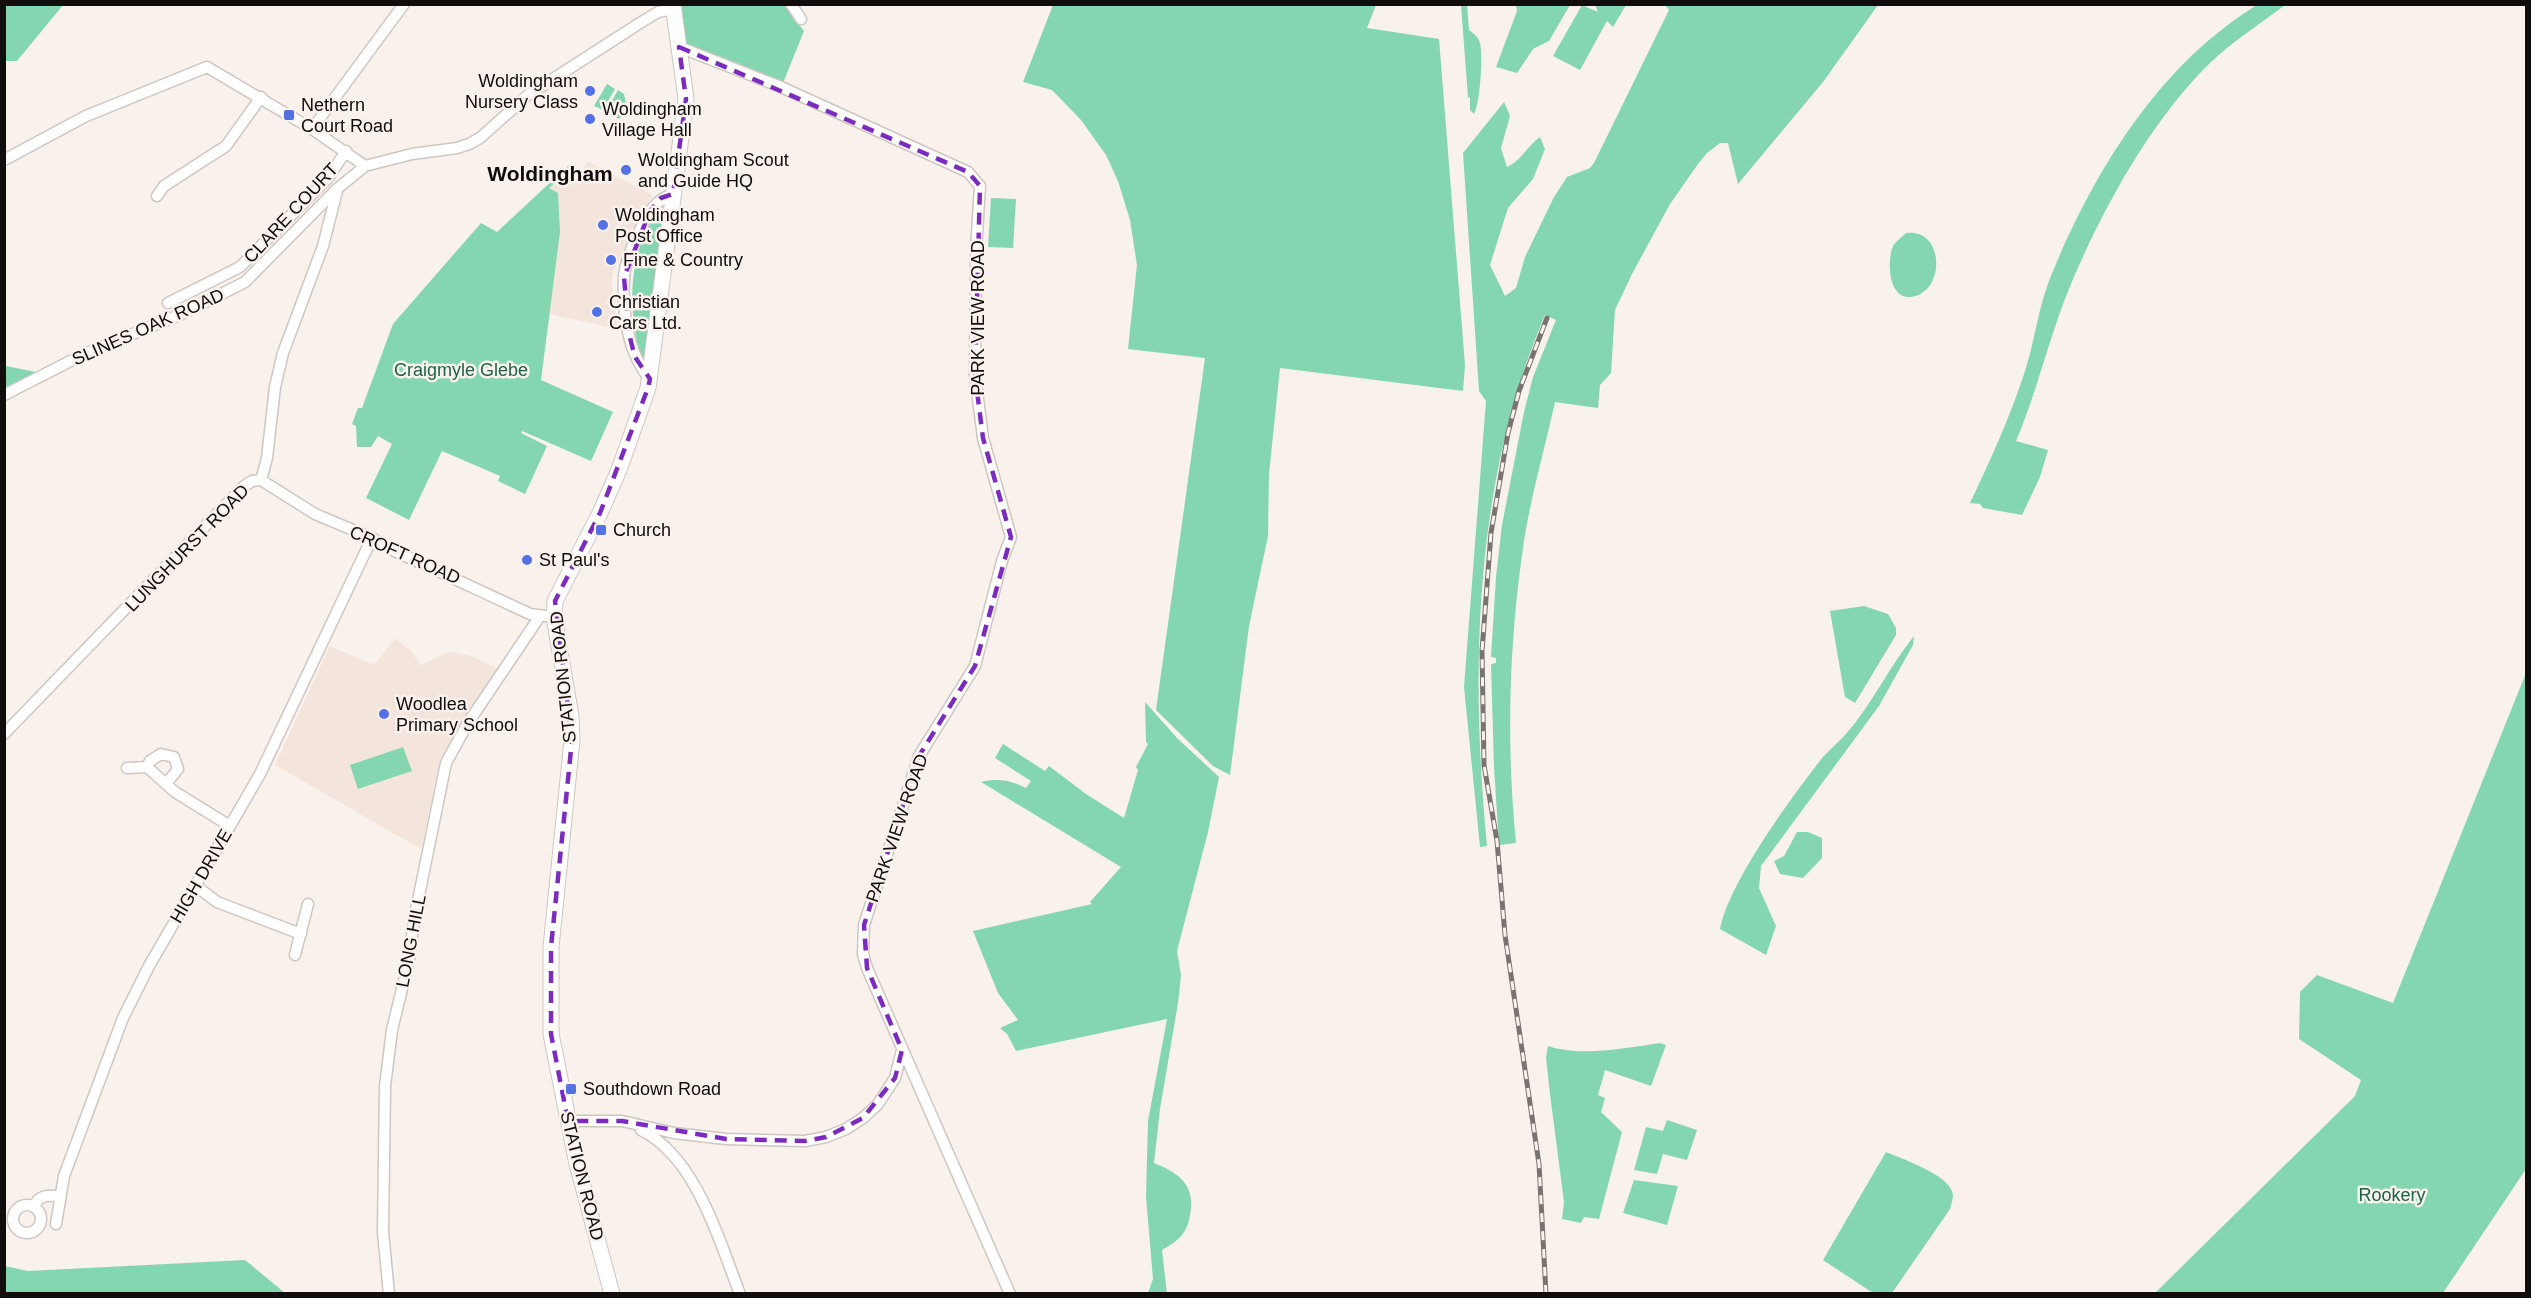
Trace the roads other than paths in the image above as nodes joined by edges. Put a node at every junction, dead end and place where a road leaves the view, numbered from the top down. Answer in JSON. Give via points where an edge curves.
{"nodes":[{"id":1,"x":404,"y":4,"type":"edge"},
{"id":2,"x":791,"y":4,"type":"edge"},
{"id":3,"x":673,"y":7,"type":"edge"},
{"id":4,"x":801,"y":19,"type":"dead end"},
{"id":5,"x":679,"y":47,"type":"junction"},
{"id":6,"x":261,"y":97,"type":"junction"},
{"id":7,"x":312,"y":129,"type":"junction"},
{"id":8,"x":346,"y":151,"type":"junction"},
{"id":9,"x":4,"y":160,"type":"edge"},
{"id":10,"x":365,"y":166,"type":"junction"},
{"id":11,"x":337,"y":189,"type":"junction"},
{"id":12,"x":673,"y":194,"type":"junction"},
{"id":13,"x":157,"y":195,"type":"dead end"},
{"id":14,"x":168,"y":303,"type":"dead end"},
{"id":15,"x":650,"y":379,"type":"junction"},
{"id":16,"x":4,"y":395,"type":"edge"},
{"id":17,"x":261,"y":480,"type":"junction"},
{"id":18,"x":372,"y":538,"type":"junction"},
{"id":19,"x":547,"y":616,"type":"junction"},
{"id":20,"x":4,"y":734,"type":"edge"},
{"id":21,"x":147,"y":767,"type":"junction"},
{"id":22,"x":127,"y":768,"type":"dead end"},
{"id":23,"x":166,"y":784,"type":"junction"},
{"id":24,"x":230,"y":826,"type":"junction"},
{"id":25,"x":196,"y":886,"type":"junction"},
{"id":26,"x":308,"y":904,"type":"dead end"},
{"id":27,"x":301,"y":934,"type":"junction"},
{"id":28,"x":295,"y":955,"type":"dead end"},
{"id":29,"x":902,"y":1050,"type":"junction"},
{"id":30,"x":568,"y":1121,"type":"junction"},
{"id":31,"x":622,"y":1121,"type":"junction"},
{"id":32,"x":59,"y":1196,"type":"junction"},
{"id":33,"x":34,"y":1207,"type":"dead end"},
{"id":34,"x":56,"y":1224,"type":"dead end"},
{"id":35,"x":389,"y":1293,"type":"edge"},
{"id":36,"x":612,"y":1293,"type":"edge"},
{"id":37,"x":740,"y":1293,"type":"edge"},
{"id":38,"x":1010,"y":1293,"type":"edge"}],
"edges":[{"from":1,"to":7,"type":"street"},
{"from":2,"to":4,"type":"street"},
{"from":3,"to":5,"type":"street","name":"STATION ROAD"},
{"from":3,"to":10,"type":"street","name":"SLINES OAK ROAD","via":[[658,12],[528,95],[469,144]]},
{"from":5,"to":12,"type":"street","name":"STATION ROAD","via":[[686,99]]},
{"from":5,"to":29,"type":"street","name":"PARK VIEW ROAD","via":[[781,87],[968,172],[980,186],[975,375],[983,438],[1011,537],[975,666],[919,756],[864,925],[867,968]]},
{"from":6,"to":7,"type":"street"},
{"from":6,"to":9,"type":"street","via":[[207,67],[197,69],[86,116]]},
{"from":6,"to":13,"type":"street","via":[[226,146],[164,186]]},
{"from":7,"to":8,"type":"street"},
{"from":8,"to":10,"type":"street"},
{"from":8,"to":14,"type":"street","name":"CLARE COURT","via":[[328,178],[240,267]]},
{"from":10,"to":11,"type":"street","name":"SLINES OAK ROAD"},
{"from":11,"to":16,"type":"street","name":"SLINES OAK ROAD","via":[[245,282],[182,314],[84,354]]},
{"from":11,"to":17,"type":"street","name":"LUNGHURST ROAD","via":[[323,246],[283,353]]},
{"from":12,"to":15,"type":"street","name":"STATION ROAD"},
{"from":12,"to":15,"type":"street","via":[[661,198],[650,211],[628,258],[624,277],[629,334],[635,357]]},
{"from":15,"to":19,"type":"street","name":"STATION ROAD","via":[[619,470]]},
{"from":17,"to":18,"type":"street","name":"CROFT ROAD","via":[[315,514]]},
{"from":17,"to":20,"type":"street","name":"LUNGHURST ROAD","via":[[243,487]]},
{"from":18,"to":19,"type":"street","name":"CROFT ROAD","via":[[530,614]]},
{"from":18,"to":24,"type":"street","name":"HIGH DRIVE","via":[[260,774]]},
{"from":19,"to":30,"type":"street","name":"STATION ROAD","via":[[571,716],[572,740],[550,989],[551,1034]]},
{"from":19,"to":35,"type":"street","name":"LONG HILL","via":[[468,723],[446,763],[392,1030],[385,1086],[383,1232]]},
{"from":21,"to":22,"type":"street"},
{"from":21,"to":23,"type":"street"},
{"from":21,"to":23,"type":"street","via":[[161,754],[174,757],[178,768]]},
{"from":23,"to":24,"type":"street"},
{"from":24,"to":25,"type":"street","name":"HIGH DRIVE"},
{"from":25,"to":27,"type":"street","via":[[217,902]]},
{"from":25,"to":32,"type":"street","name":"HIGH DRIVE","via":[[123,1018],[68,1162]]},
{"from":26,"to":27,"type":"street"},
{"from":27,"to":28,"type":"street"},
{"from":29,"to":31,"type":"street","via":[[895,1078],[878,1104],[846,1129],[826,1137],[806,1141],[726,1139]]},
{"from":29,"to":38,"type":"street","name":"PARK VIEW ROAD"},
{"from":30,"to":31,"type":"street"},
{"from":30,"to":36,"type":"street","name":"STATION ROAD"},
{"from":31,"to":37,"type":"street","via":[[666,1146],[689,1176]]},
{"from":32,"to":33,"type":"street","via":[[42,1196]]},
{"from":32,"to":34,"type":"street","name":"HIGH DRIVE"}]}
